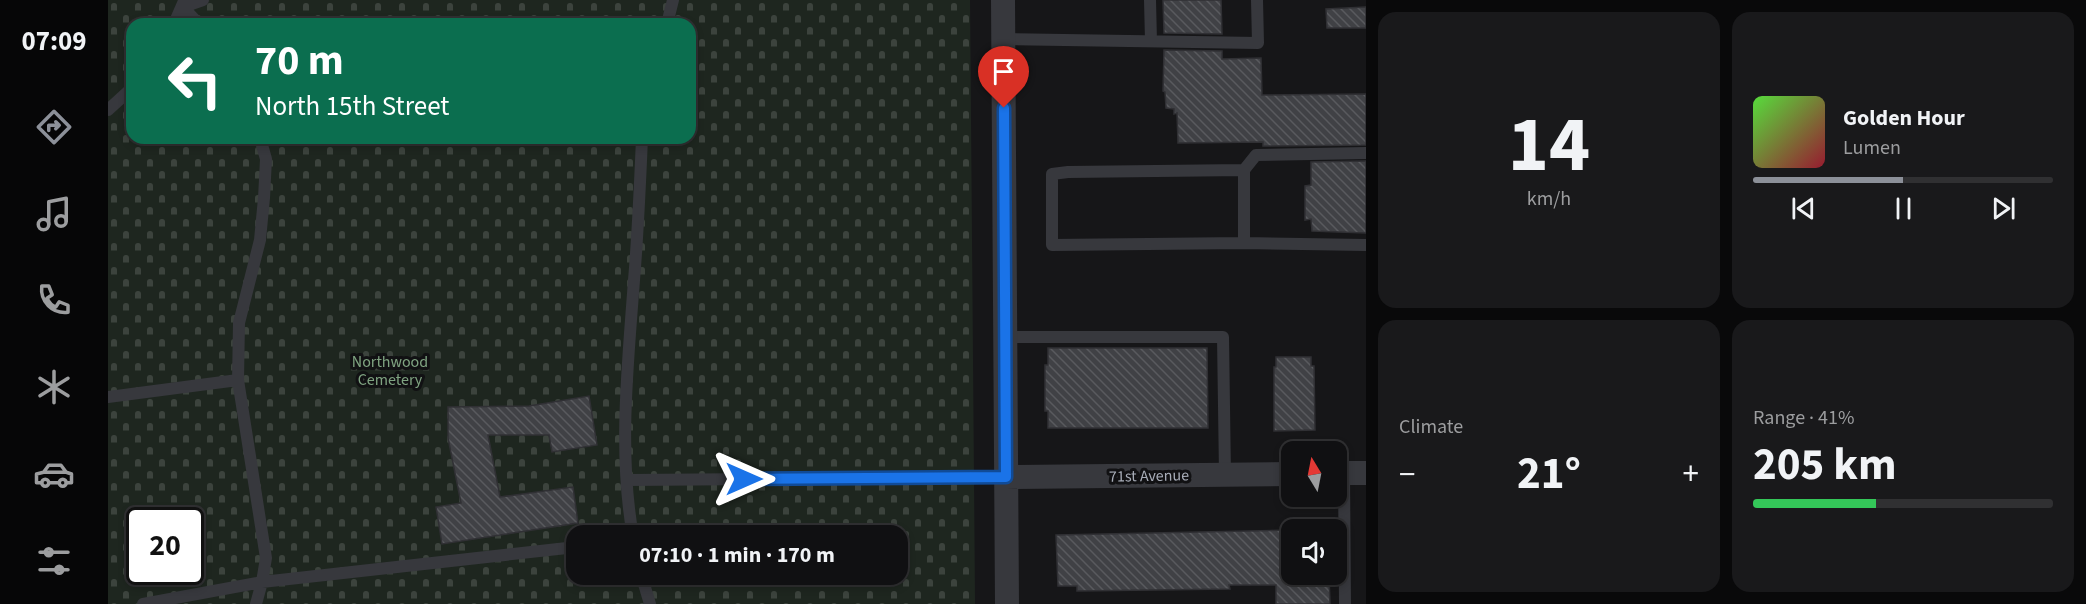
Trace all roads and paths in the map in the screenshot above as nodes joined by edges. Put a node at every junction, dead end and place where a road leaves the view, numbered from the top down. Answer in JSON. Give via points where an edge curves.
{"nodes":[{"id":1,"x":203,"y":0,"type":"edge"},
{"id":2,"x":673,"y":0,"type":"edge"},
{"id":3,"x":1003,"y":0,"type":"edge"},
{"id":4,"x":1150,"y":0,"type":"edge"},
{"id":5,"x":1257,"y":0,"type":"edge"},
{"id":6,"x":183,"y":4,"type":"edge"},
{"id":7,"x":177,"y":18,"type":"edge"},
{"id":8,"x":194,"y":18,"type":"edge"},
{"id":9,"x":668,"y":18,"type":"edge"},
{"id":10,"x":1004,"y":39,"type":"junction"},
{"id":11,"x":1152,"y":41,"type":"junction"},
{"id":12,"x":126,"y":93,"type":"edge"},
{"id":13,"x":108,"y":110,"type":"edge"},
{"id":14,"x":262,"y":144,"type":"edge"},
{"id":15,"x":642,"y":144,"type":"edge"},
{"id":16,"x":1366,"y":153,"type":"edge"},
{"id":17,"x":1244,"y":170,"type":"junction"},
{"id":18,"x":1244,"y":243,"type":"junction"},
{"id":19,"x":1366,"y":245,"type":"edge"},
{"id":20,"x":1005,"y":337,"type":"junction"},
{"id":21,"x":238,"y":380,"type":"junction"},
{"id":22,"x":108,"y":397,"type":"edge"},
{"id":23,"x":1349,"y":473,"type":"edge"},
{"id":24,"x":1281,"y":474,"type":"edge"},
{"id":25,"x":1225,"y":475,"type":"junction"},
{"id":26,"x":1006,"y":477,"type":"junction"},
{"id":27,"x":627,"y":480,"type":"junction"},
{"id":28,"x":632,"y":525,"type":"edge"},
{"id":29,"x":566,"y":548,"type":"edge"},
{"id":30,"x":262,"y":582,"type":"junction"},
{"id":31,"x":645,"y":585,"type":"edge"},
{"id":32,"x":143,"y":604,"type":"edge"},
{"id":33,"x":256,"y":604,"type":"edge"},
{"id":34,"x":650,"y":604,"type":"edge"},
{"id":35,"x":1007,"y":604,"type":"edge"},
{"id":36,"x":1345,"y":604,"type":"edge"}],
"edges":[{"from":1,"to":6,"type":"lane"},
{"from":2,"to":9,"type":"lane"},
{"from":3,"to":10,"type":"street"},
{"from":4,"to":11,"type":"lane"},
{"from":5,"to":11,"type":"lane","via":[[1258,43]]},
{"from":6,"to":7,"type":"lane"},
{"from":6,"to":8,"type":"lane"},
{"from":10,"to":11,"type":"lane"},
{"from":10,"to":20,"type":"street"},
{"from":12,"to":13,"type":"lane"},
{"from":14,"to":21,"type":"lane","via":[[266,159],[260,240],[238,323]]},
{"from":15,"to":27,"type":"lane","via":[[626,385]]},
{"from":16,"to":17,"type":"lane","via":[[1256,155]]},
{"from":17,"to":18,"type":"lane"},
{"from":17,"to":18,"type":"lane","via":[[1052,174],[1052,245]]},
{"from":18,"to":19,"type":"lane"},
{"from":20,"to":25,"type":"lane","via":[[1223,337]]},
{"from":20,"to":26,"type":"street"},
{"from":21,"to":22,"type":"lane"},
{"from":21,"to":30,"type":"lane","via":[[266,558]]},
{"from":23,"to":36,"type":"lane"},
{"from":24,"to":25,"type":"street","name":"71st Avenue"},
{"from":25,"to":26,"type":"street","name":"71st Avenue"},
{"from":26,"to":27,"type":"lane"},
{"from":26,"to":35,"type":"street"},
{"from":27,"to":28,"type":"lane"},
{"from":29,"to":30,"type":"lane"},
{"from":30,"to":32,"type":"lane"},
{"from":30,"to":33,"type":"lane"},
{"from":31,"to":34,"type":"lane"}]}
